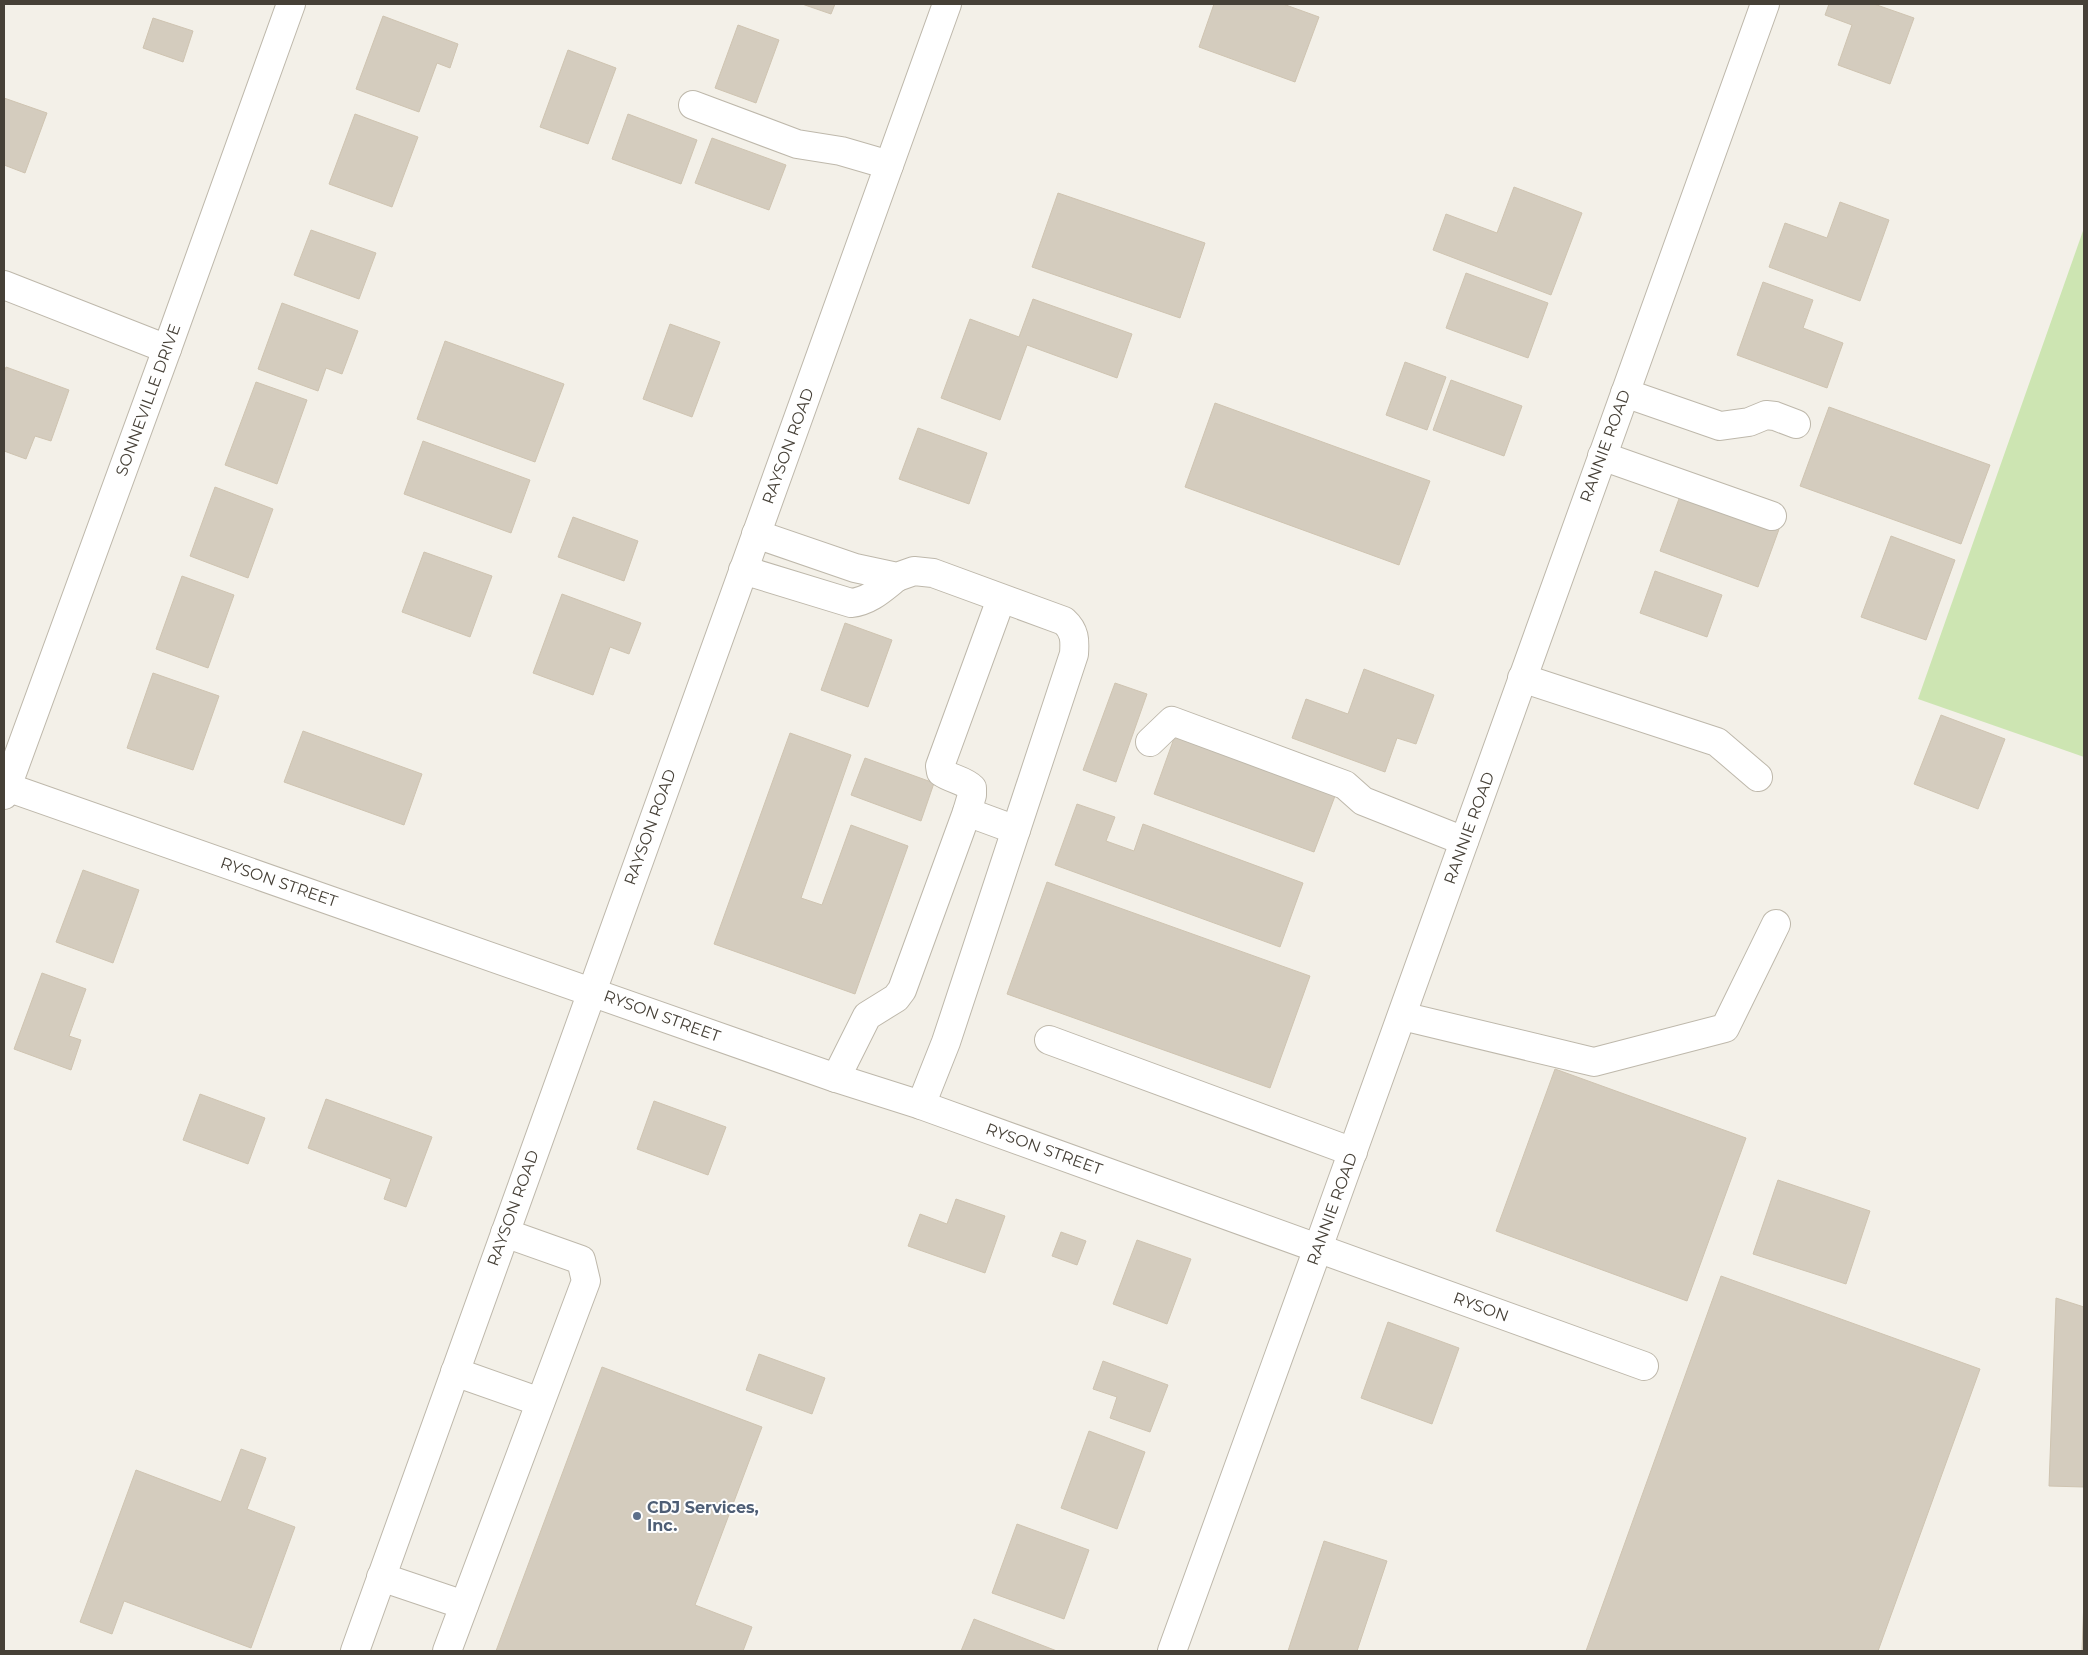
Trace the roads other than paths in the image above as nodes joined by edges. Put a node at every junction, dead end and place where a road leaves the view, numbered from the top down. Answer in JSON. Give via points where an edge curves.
{"nodes":[{"id":1,"x":291,"y":4,"type":"edge"},
{"id":2,"x":948,"y":4,"type":"edge"},
{"id":3,"x":1765,"y":4,"type":"edge"},
{"id":4,"x":693,"y":104,"type":"dead end"},
{"id":5,"x":889,"y":165,"type":"junction"},
{"id":6,"x":4,"y":285,"type":"edge"},
{"id":7,"x":167,"y":349,"type":"junction"},
{"id":8,"x":1625,"y":392,"type":"junction"},
{"id":9,"x":1796,"y":424,"type":"dead end"},
{"id":10,"x":1602,"y":456,"type":"junction"},
{"id":11,"x":1772,"y":516,"type":"dead end"},
{"id":12,"x":756,"y":534,"type":"junction"},
{"id":13,"x":743,"y":570,"type":"junction"},
{"id":14,"x":897,"y":577,"type":"junction"},
{"id":15,"x":1001,"y":599,"type":"junction"},
{"id":16,"x":1522,"y":678,"type":"junction"},
{"id":17,"x":1150,"y":742,"type":"dead end"},
{"id":18,"x":1758,"y":777,"type":"dead end"},
{"id":19,"x":5,"y":789,"type":"edge"},
{"id":20,"x":967,"y":812,"type":"junction"},
{"id":21,"x":1016,"y":830,"type":"junction"},
{"id":22,"x":1464,"y":841,"type":"junction"},
{"id":23,"x":1776,"y":924,"type":"dead end"},
{"id":24,"x":591,"y":991,"type":"junction"},
{"id":25,"x":1402,"y":1016,"type":"junction"},
{"id":26,"x":1049,"y":1040,"type":"dead end"},
{"id":27,"x":836,"y":1078,"type":"junction"},
{"id":28,"x":921,"y":1105,"type":"junction"},
{"id":29,"x":1353,"y":1152,"type":"junction"},
{"id":30,"x":505,"y":1232,"type":"junction"},
{"id":31,"x":1318,"y":1248,"type":"junction"},
{"id":32,"x":1644,"y":1366,"type":"dead end"},
{"id":33,"x":455,"y":1372,"type":"junction"},
{"id":34,"x":540,"y":1402,"type":"junction"},
{"id":35,"x":381,"y":1577,"type":"junction"},
{"id":36,"x":464,"y":1605,"type":"junction"},
{"id":37,"x":355,"y":1651,"type":"edge"},
{"id":38,"x":447,"y":1651,"type":"edge"},
{"id":39,"x":1172,"y":1651,"type":"edge"}],
"edges":[{"from":1,"to":7,"type":"street","name":"SONNEVILLE DRIVE"},
{"from":2,"to":5,"type":"street","name":"RAYSON ROAD"},
{"from":3,"to":8,"type":"street","name":"RANNIE ROAD"},
{"from":4,"to":5,"type":"street","via":[[797,144],[841,151]]},
{"from":5,"to":12,"type":"street","name":"RAYSON ROAD"},
{"from":6,"to":7,"type":"street"},
{"from":7,"to":19,"type":"street","name":"SONNEVILLE DRIVE"},
{"from":8,"to":9,"type":"street","via":[[1720,426],[1749,422],[1766,415]]},
{"from":8,"to":10,"type":"street","name":"RANNIE ROAD"},
{"from":10,"to":11,"type":"street"},
{"from":10,"to":16,"type":"street","name":"RANNIE ROAD"},
{"from":12,"to":13,"type":"street","name":"RAYSON ROAD"},
{"from":12,"to":14,"type":"street","via":[[855,568]]},
{"from":13,"to":14,"type":"street","via":[[851,603],[871,598]]},
{"from":13,"to":24,"type":"street","name":"RAYSON ROAD"},
{"from":14,"to":15,"type":"street","via":[[914,572],[933,572]]},
{"from":15,"to":20,"type":"street","via":[[940,766],[947,777],[972,788]]},
{"from":15,"to":21,"type":"street","via":[[1064,621],[1072,628],[1075,640],[1074,654]]},
{"from":16,"to":18,"type":"street","via":[[1717,742]]},
{"from":16,"to":22,"type":"street","name":"RANNIE ROAD"},
{"from":17,"to":22,"type":"street","via":[[1172,721],[1345,784],[1363,801]]},
{"from":19,"to":24,"type":"street","name":"RYSON STREET"},
{"from":20,"to":21,"type":"street"},
{"from":20,"to":27,"type":"street","via":[[902,990],[896,998],[867,1016]]},
{"from":21,"to":28,"type":"street","via":[[946,1042]]},
{"from":22,"to":25,"type":"street","name":"RANNIE ROAD"},
{"from":23,"to":25,"type":"street","via":[[1725,1028],[1594,1062]]},
{"from":24,"to":27,"type":"street","name":"RYSON STREET"},
{"from":24,"to":30,"type":"street","name":"RAYSON ROAD"},
{"from":25,"to":29,"type":"street","name":"RANNIE ROAD"},
{"from":26,"to":29,"type":"street"},
{"from":27,"to":28,"type":"street","name":"RYSON STREET"},
{"from":28,"to":31,"type":"street","name":"RYSON STREET"},
{"from":29,"to":31,"type":"street","name":"RANNIE ROAD"},
{"from":30,"to":33,"type":"street","name":"RAYSON ROAD"},
{"from":30,"to":34,"type":"street","via":[[581,1260],[586,1281]]},
{"from":31,"to":32,"type":"street","name":"RYSON"},
{"from":31,"to":39,"type":"street","name":"RANNIE ROAD"},
{"from":33,"to":34,"type":"street"},
{"from":33,"to":35,"type":"street","name":"RAYSON ROAD"},
{"from":34,"to":36,"type":"street"},
{"from":35,"to":36,"type":"street"},
{"from":35,"to":37,"type":"street","name":"RAYSON ROAD"},
{"from":36,"to":38,"type":"street"}]}
